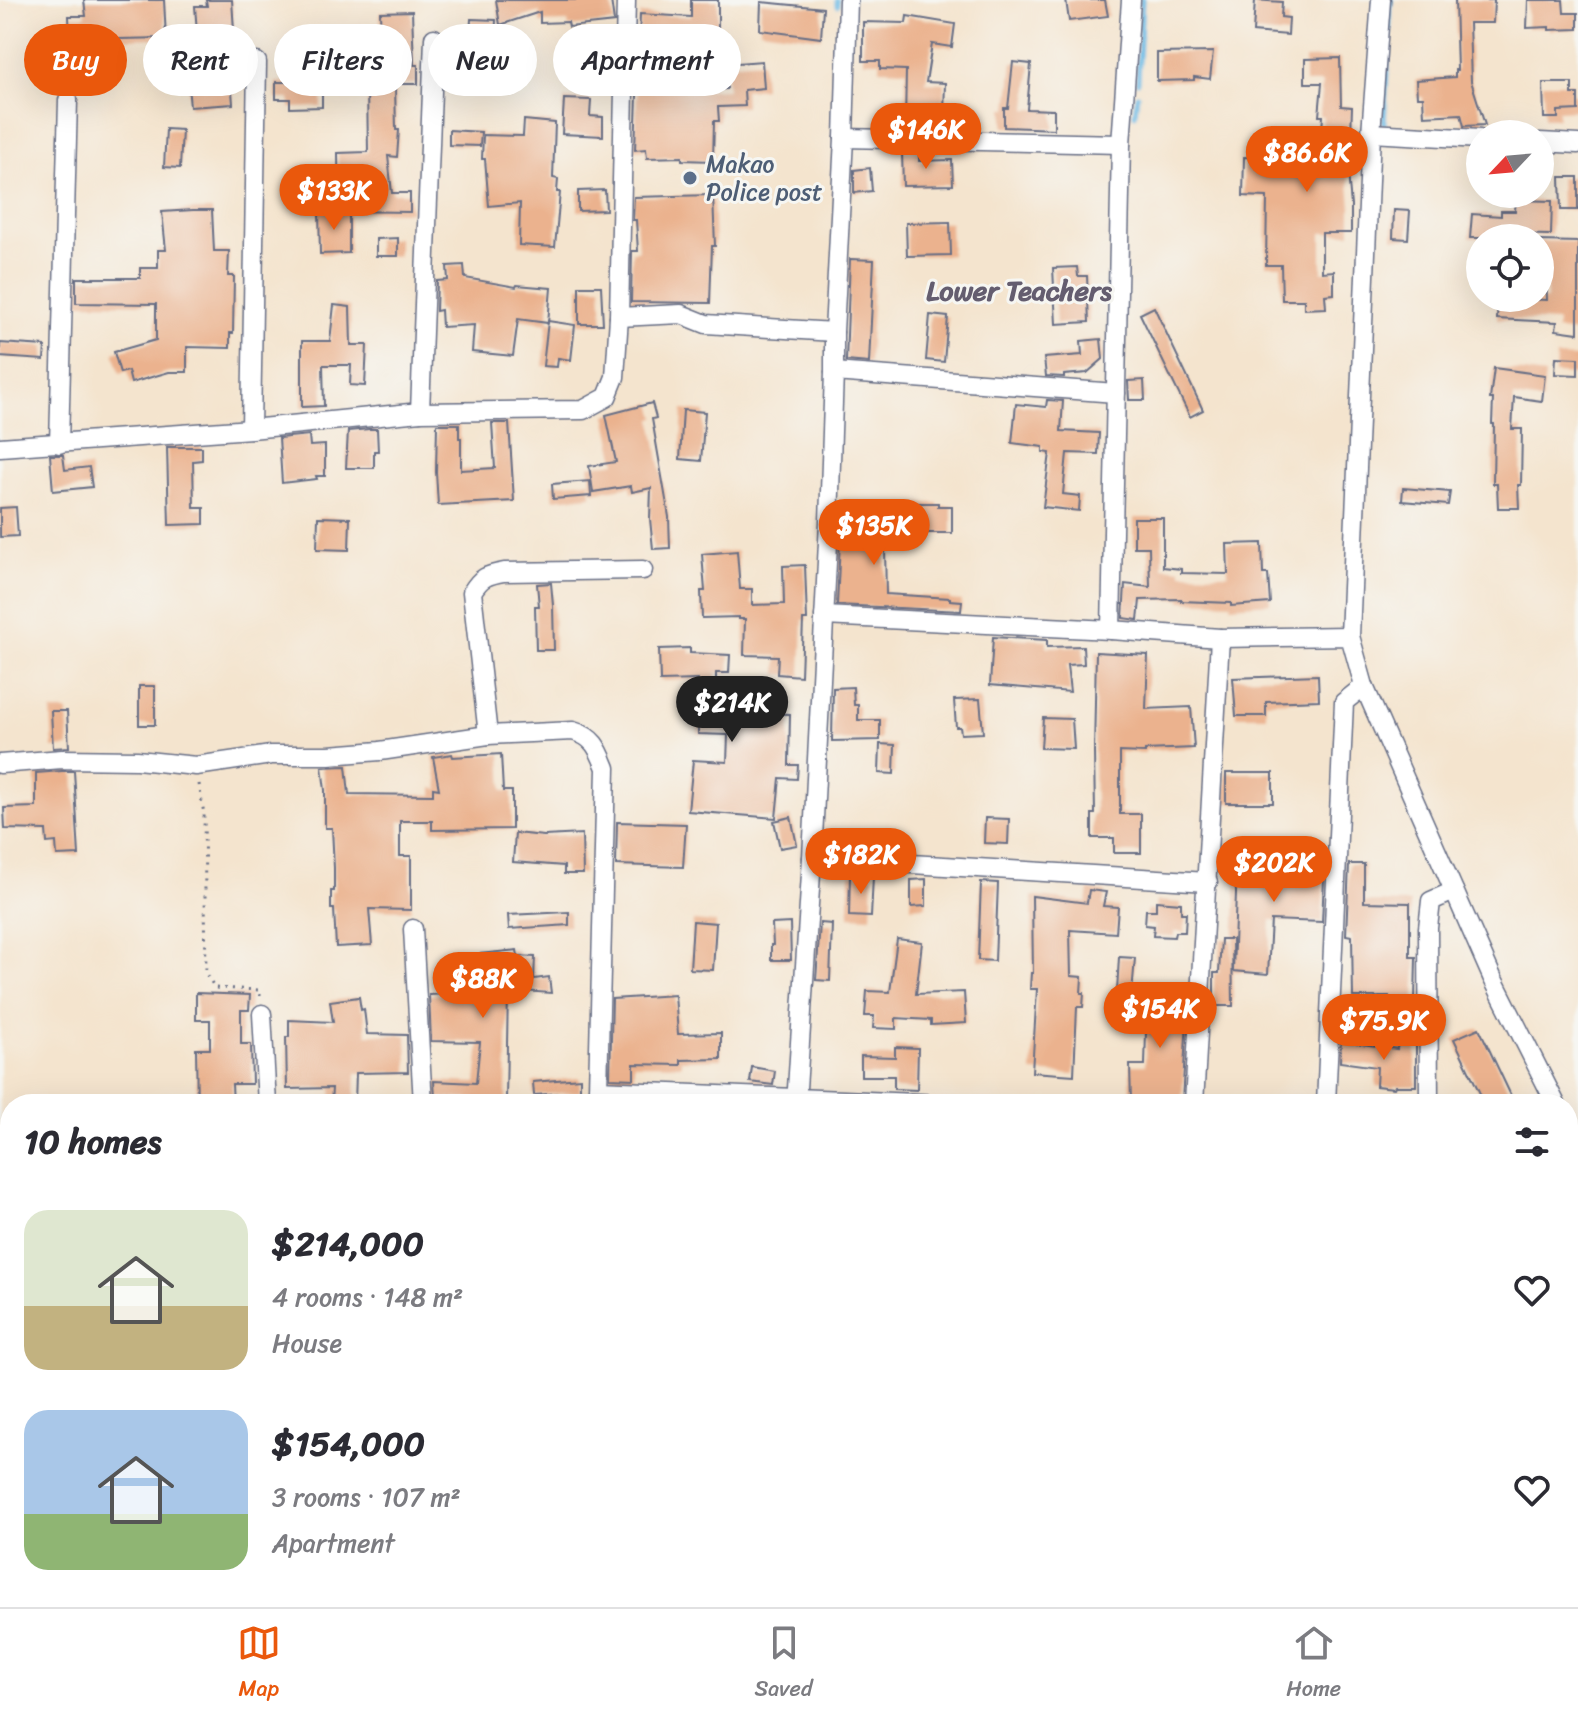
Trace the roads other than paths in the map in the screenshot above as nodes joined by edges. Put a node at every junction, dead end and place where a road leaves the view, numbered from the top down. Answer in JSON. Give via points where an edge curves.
{"nodes":[{"id":1,"x":626,"y":0,"type":"edge"},
{"id":2,"x":848,"y":0,"type":"edge"},
{"id":3,"x":1131,"y":0,"type":"edge"},
{"id":4,"x":1381,"y":0,"type":"edge"},
{"id":5,"x":256,"y":96,"type":"edge"},
{"id":6,"x":432,"y":96,"type":"edge"},
{"id":7,"x":68,"y":100,"type":"dead end"},
{"id":8,"x":1371,"y":133,"type":"junction"},
{"id":9,"x":844,"y":138,"type":"junction"},
{"id":10,"x":1466,"y":138,"type":"edge"},
{"id":11,"x":1554,"y":143,"type":"edge"},
{"id":12,"x":1121,"y":144,"type":"junction"},
{"id":13,"x":1578,"y":144,"type":"edge"},
{"id":14,"x":619,"y":317,"type":"junction"},
{"id":15,"x":834,"y":332,"type":"junction"},
{"id":16,"x":834,"y":372,"type":"junction"},
{"id":17,"x":1116,"y":393,"type":"junction"},
{"id":18,"x":420,"y":412,"type":"junction"},
{"id":19,"x":251,"y":429,"type":"junction"},
{"id":20,"x":59,"y":444,"type":"junction"},
{"id":21,"x":0,"y":447,"type":"edge"},
{"id":22,"x":643,"y":570,"type":"dead end"},
{"id":23,"x":824,"y":616,"type":"junction"},
{"id":24,"x":1111,"y":630,"type":"junction"},
{"id":25,"x":1350,"y":636,"type":"junction"},
{"id":26,"x":1220,"y":638,"type":"junction"},
{"id":27,"x":1364,"y":686,"type":"junction"},
{"id":28,"x":488,"y":735,"type":"junction"},
{"id":29,"x":0,"y":764,"type":"edge"},
{"id":30,"x":812,"y":858,"type":"junction"},
{"id":31,"x":1208,"y":882,"type":"junction"},
{"id":32,"x":1454,"y":891,"type":"junction"},
{"id":33,"x":413,"y":929,"type":"dead end"},
{"id":34,"x":262,"y":1014,"type":"road end"},
{"id":35,"x":266,"y":1094,"type":"edge"},
{"id":36,"x":422,"y":1094,"type":"edge"},
{"id":37,"x":598,"y":1094,"type":"edge"},
{"id":38,"x":796,"y":1094,"type":"edge"},
{"id":39,"x":1195,"y":1094,"type":"edge"},
{"id":40,"x":1326,"y":1094,"type":"edge"},
{"id":41,"x":1429,"y":1094,"type":"edge"},
{"id":42,"x":1551,"y":1094,"type":"edge"}],
"edges":[{"from":1,"to":14,"type":"street"},
{"from":2,"to":9,"type":"street"},
{"from":3,"to":12,"type":"street"},
{"from":4,"to":8,"type":"street"},
{"from":5,"to":19,"type":"street"},
{"from":6,"to":18,"type":"street"},
{"from":7,"to":20,"type":"street"},
{"from":8,"to":10,"type":"street"},
{"from":8,"to":25,"type":"street"},
{"from":9,"to":12,"type":"street"},
{"from":9,"to":15,"type":"street"},
{"from":11,"to":13,"type":"street"},
{"from":12,"to":17,"type":"street"},
{"from":14,"to":15,"type":"street","via":[[681,314],[706,324]]},
{"from":14,"to":18,"type":"street","via":[[615,377],[607,397],[583,410]]},
{"from":15,"to":16,"type":"street"},
{"from":16,"to":17,"type":"street"},
{"from":16,"to":23,"type":"street"},
{"from":17,"to":24,"type":"street"},
{"from":18,"to":19,"type":"street"},
{"from":19,"to":20,"type":"street"},
{"from":20,"to":21,"type":"street"},
{"from":22,"to":28,"type":"street","via":[[504,572],[477,583],[472,592]]},
{"from":23,"to":24,"type":"street"},
{"from":23,"to":30,"type":"street"},
{"from":24,"to":26,"type":"street"},
{"from":25,"to":26,"type":"street"},
{"from":25,"to":27,"type":"street"},
{"from":26,"to":31,"type":"street"},
{"from":27,"to":32,"type":"street"},
{"from":27,"to":40,"type":"street","via":[[1344,702]]},
{"from":28,"to":29,"type":"street","via":[[380,751],[271,755],[196,766],[62,759]]},
{"from":28,"to":37,"type":"street","via":[[586,734],[606,768]]},
{"from":30,"to":31,"type":"street"},
{"from":30,"to":38,"type":"street"},
{"from":31,"to":39,"type":"street"},
{"from":32,"to":41,"type":"street","via":[[1431,901]]},
{"from":32,"to":42,"type":"street"},
{"from":33,"to":36,"type":"street"},
{"from":34,"to":35,"type":"street"}]}
